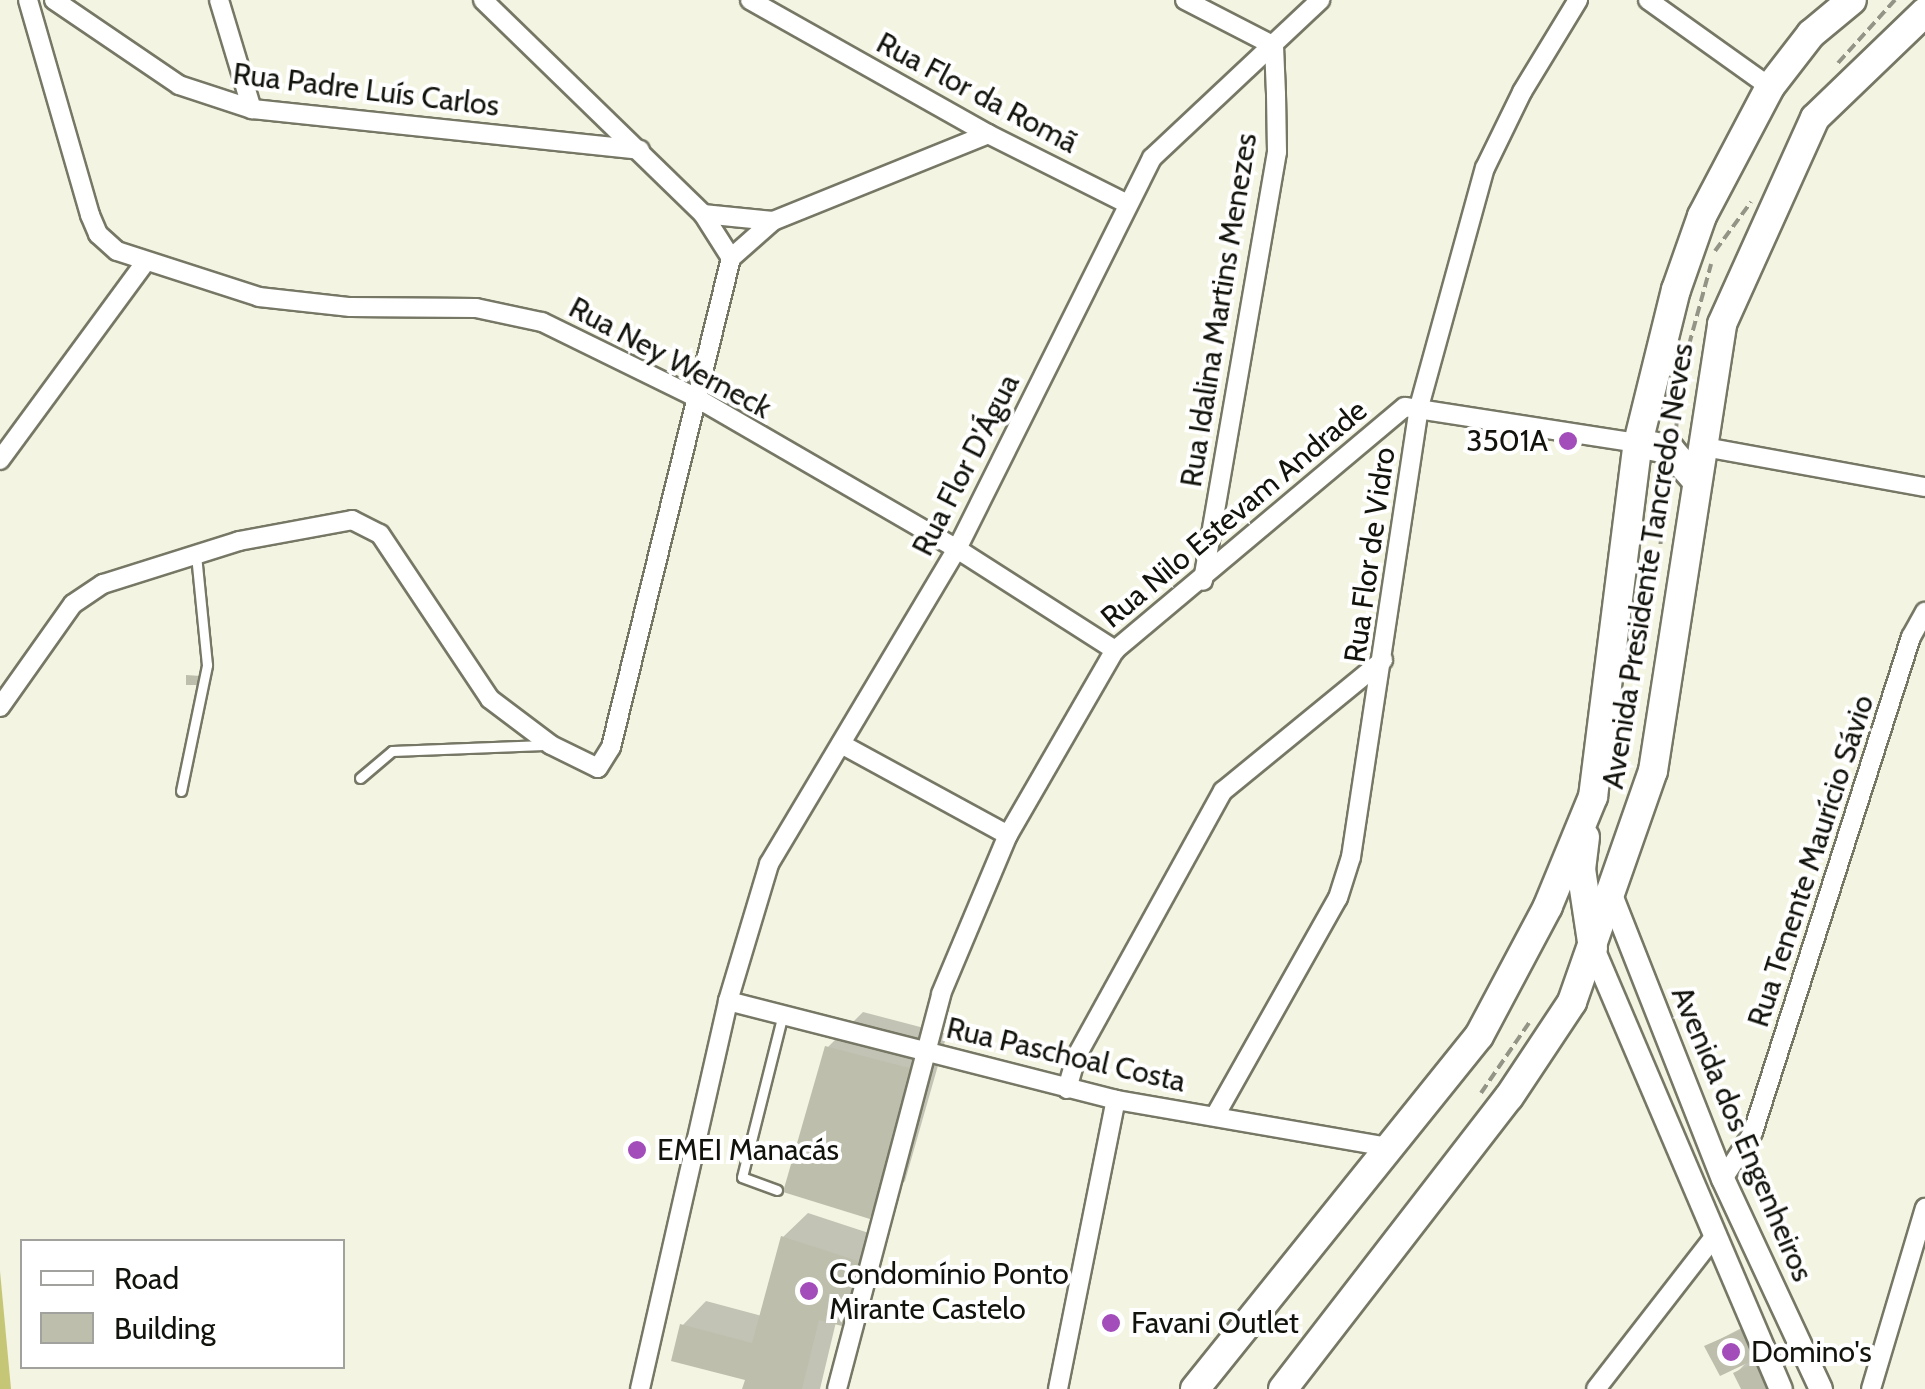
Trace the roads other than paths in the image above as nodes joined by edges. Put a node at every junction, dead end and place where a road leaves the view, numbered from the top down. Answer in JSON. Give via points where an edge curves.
{"nodes":[{"id":1,"x":28,"y":0,"type":"edge"},
{"id":2,"x":54,"y":0,"type":"edge"},
{"id":3,"x":219,"y":0,"type":"edge"},
{"id":4,"x":483,"y":0,"type":"edge"},
{"id":5,"x":750,"y":0,"type":"edge"},
{"id":6,"x":1185,"y":0,"type":"edge"},
{"id":7,"x":1320,"y":0,"type":"edge"},
{"id":8,"x":1578,"y":0,"type":"edge"},
{"id":9,"x":1648,"y":0,"type":"edge"},
{"id":10,"x":1852,"y":0,"type":"edge"},
{"id":11,"x":1924,"y":14,"type":"edge"},
{"id":12,"x":1274,"y":46,"type":"junction"},
{"id":13,"x":1770,"y":87,"type":"junction"},
{"id":14,"x":252,"y":109,"type":"junction"},
{"id":15,"x":988,"y":134,"type":"junction"},
{"id":16,"x":640,"y":150,"type":"junction"},
{"id":17,"x":1126,"y":203,"type":"junction"},
{"id":18,"x":703,"y":214,"type":"junction"},
{"id":19,"x":772,"y":221,"type":"junction"},
{"id":20,"x":731,"y":258,"type":"junction"},
{"id":21,"x":144,"y":264,"type":"junction"},
{"id":22,"x":695,"y":398,"type":"junction"},
{"id":23,"x":1419,"y":408,"type":"junction"},
{"id":24,"x":1638,"y":443,"type":"junction"},
{"id":25,"x":1699,"y":446,"type":"junction"},
{"id":26,"x":0,"y":460,"type":"edge"},
{"id":27,"x":1695,"y":479,"type":"junction"},
{"id":28,"x":1925,"y":488,"type":"edge"},
{"id":29,"x":957,"y":550,"type":"junction"},
{"id":30,"x":195,"y":552,"type":"junction"},
{"id":31,"x":1203,"y":581,"type":"junction"},
{"id":32,"x":1925,"y":612,"type":"edge"},
{"id":33,"x":1911,"y":637,"type":"junction"},
{"id":34,"x":1115,"y":650,"type":"junction"},
{"id":35,"x":1925,"y":659,"type":"edge"},
{"id":36,"x":1383,"y":660,"type":"junction"},
{"id":37,"x":0,"y":707,"type":"edge"},
{"id":38,"x":841,"y":744,"type":"junction"},
{"id":39,"x":551,"y":745,"type":"junction"},
{"id":40,"x":360,"y":778,"type":"dead end"},
{"id":41,"x":180,"y":790,"type":"dead end"},
{"id":42,"x":1594,"y":797,"type":"junction"},
{"id":43,"x":1008,"y":835,"type":"junction"},
{"id":44,"x":1613,"y":900,"type":"junction"},
{"id":45,"x":1594,"y":951,"type":"junction"},
{"id":46,"x":728,"y":1001,"type":"junction"},
{"id":47,"x":782,"y":1014,"type":"junction"},
{"id":48,"x":924,"y":1050,"type":"junction"},
{"id":49,"x":1067,"y":1089,"type":"junction"},
{"id":50,"x":1116,"y":1100,"type":"junction"},
{"id":51,"x":1215,"y":1116,"type":"junction"},
{"id":52,"x":1394,"y":1148,"type":"junction"},
{"id":53,"x":1722,"y":1178,"type":"junction"},
{"id":54,"x":777,"y":1190,"type":"dead end"},
{"id":55,"x":1925,"y":1208,"type":"edge"},
{"id":56,"x":1714,"y":1237,"type":"junction"},
{"id":57,"x":640,"y":1389,"type":"edge"},
{"id":58,"x":837,"y":1389,"type":"edge"},
{"id":59,"x":1058,"y":1389,"type":"edge"},
{"id":60,"x":1195,"y":1389,"type":"edge"},
{"id":61,"x":1283,"y":1389,"type":"edge"},
{"id":62,"x":1596,"y":1389,"type":"edge"},
{"id":63,"x":1781,"y":1389,"type":"edge"},
{"id":64,"x":1821,"y":1389,"type":"edge"},
{"id":65,"x":1871,"y":1389,"type":"edge"}],
"edges":[{"from":1,"to":21,"type":"street","name":"Rua Ney Werneck","via":[[98,234]]},
{"from":2,"to":14,"type":"street","name":"Rua Padre Luís Carlos","via":[[152,70]]},
{"from":3,"to":14,"type":"street"},
{"from":4,"to":16,"type":"street"},
{"from":5,"to":15,"type":"street","name":"Rua Flor da Romã"},
{"from":6,"to":12,"type":"street"},
{"from":7,"to":12,"type":"street","name":"Rua Flor D'Água"},
{"from":8,"to":23,"type":"street","name":"Rua Flor de Vidro","via":[[1485,168]]},
{"from":9,"to":13,"type":"street"},
{"from":10,"to":13,"type":"main road","name":"Avenida Presidente Tancredo Neves","via":[[1812,34]]},
{"from":11,"to":25,"type":"main road","name":"Avenida Presidente Tancredo Neves","via":[[1815,118],[1722,324]]},
{"from":12,"to":17,"type":"street","name":"Rua Flor D'Água","via":[[1152,158]]},
{"from":12,"to":31,"type":"street","name":"Rua Idalina Martins Menezes","via":[[1277,152]]},
{"from":13,"to":24,"type":"main road","name":"Avenida Presidente Tancredo Neves","via":[[1702,216],[1654,364]]},
{"from":14,"to":16,"type":"street","name":"Rua Padre Luís Carlos"},
{"from":15,"to":17,"type":"street","name":"Rua Flor da Romã"},
{"from":15,"to":19,"type":"street"},
{"from":16,"to":18,"type":"street"},
{"from":17,"to":29,"type":"street","name":"Rua Flor D'Água"},
{"from":18,"to":19,"type":"street"},
{"from":18,"to":20,"type":"street"},
{"from":19,"to":20,"type":"street"},
{"from":20,"to":22,"type":"street"},
{"from":21,"to":22,"type":"street","name":"Rua Ney Werneck","via":[[259,297],[350,308],[476,308],[542,322]]},
{"from":21,"to":26,"type":"street"},
{"from":22,"to":29,"type":"street","name":"Rua Ney Werneck"},
{"from":22,"to":39,"type":"street","via":[[606,762],[591,768]]},
{"from":23,"to":24,"type":"street"},
{"from":23,"to":31,"type":"street","name":"Rua Nilo Estevam Andrade","via":[[1387,420]]},
{"from":23,"to":36,"type":"street","name":"Rua Flor de Vidro"},
{"from":24,"to":27,"type":"main road","via":[[1670,450]]},
{"from":24,"to":42,"type":"main road","name":"Avenida Presidente Tancredo Neves"},
{"from":25,"to":27,"type":"main road","name":"Avenida Presidente Tancredo Neves"},
{"from":25,"to":28,"type":"street"},
{"from":27,"to":44,"type":"main road","name":"Avenida Presidente Tancredo Neves","via":[[1653,771]]},
{"from":29,"to":34,"type":"street","name":"Rua Ney Werneck"},
{"from":29,"to":38,"type":"street","name":"Rua Flor D'Água"},
{"from":30,"to":37,"type":"street","via":[[102,584],[73,604]]},
{"from":30,"to":39,"type":"street","via":[[352,520],[380,534],[472,678]]},
{"from":30,"to":41,"type":"lane","via":[[207,665]]},
{"from":31,"to":34,"type":"street","name":"Rua Nilo Estevam Andrade"},
{"from":32,"to":33,"type":"street","name":"Rua Tenente Maurício Sávio"},
{"from":33,"to":35,"type":"street"},
{"from":33,"to":53,"type":"street","name":"Rua Tenente Maurício Sávio","via":[[1753,1132]]},
{"from":34,"to":43,"type":"street","name":"Rua Nilo Estevam Andrade"},
{"from":36,"to":49,"type":"street","via":[[1223,792],[1076,1057]]},
{"from":36,"to":51,"type":"street","name":"Rua Flor de Vidro","via":[[1338,898]]},
{"from":38,"to":43,"type":"street"},
{"from":38,"to":46,"type":"street","name":"Rua Flor D'Água","via":[[769,864]]},
{"from":39,"to":40,"type":"lane","via":[[392,751]]},
{"from":42,"to":45,"type":"main road","via":[[1581,869]]},
{"from":42,"to":52,"type":"main road","name":"Avenida Presidente Tancredo Neves","via":[[1512,979],[1479,1036]]},
{"from":43,"to":48,"type":"street","name":"Rua Nilo Estevam Andrade"},
{"from":44,"to":45,"type":"main road","name":"Avenida Presidente Tancredo Neves"},
{"from":44,"to":53,"type":"street","name":"Avenida dos Engenheiros"},
{"from":45,"to":56,"type":"street"},
{"from":45,"to":61,"type":"main road","name":"Avenida Presidente Tancredo Neves","via":[[1572,1002],[1509,1097]]},
{"from":46,"to":47,"type":"street","name":"Rua Paschoal Costa"},
{"from":46,"to":57,"type":"street","name":"Rua Flor D'Água"},
{"from":47,"to":48,"type":"street","name":"Rua Paschoal Costa"},
{"from":47,"to":54,"type":"lane","via":[[742,1177]]},
{"from":48,"to":49,"type":"street","name":"Rua Paschoal Costa"},
{"from":48,"to":58,"type":"street","name":"Rua Nilo Estevam Andrade"},
{"from":49,"to":50,"type":"street","name":"Rua Paschoal Costa"},
{"from":50,"to":51,"type":"street","name":"Rua Paschoal Costa"},
{"from":50,"to":59,"type":"street"},
{"from":51,"to":52,"type":"street","name":"Rua Paschoal Costa"},
{"from":52,"to":60,"type":"main road","name":"Avenida Presidente Tancredo Neves"},
{"from":53,"to":64,"type":"street","name":"Avenida dos Engenheiros"},
{"from":55,"to":65,"type":"street"},
{"from":56,"to":62,"type":"street"},
{"from":56,"to":63,"type":"street"}]}
